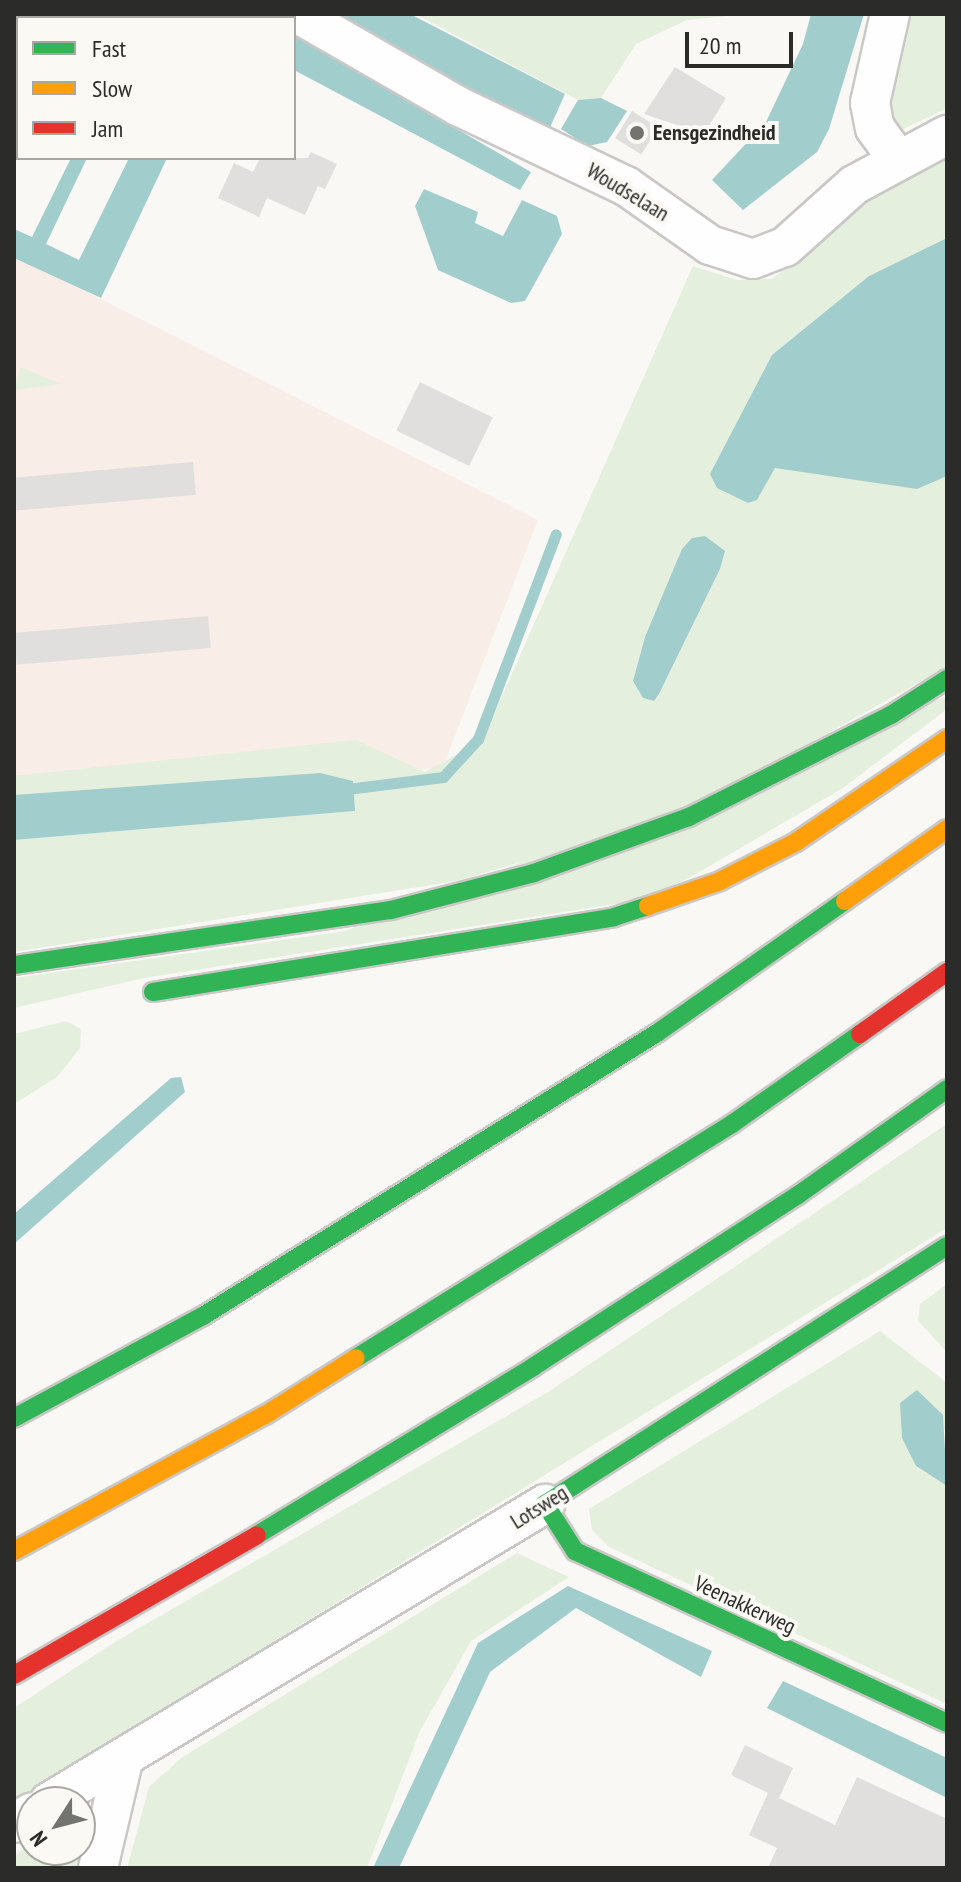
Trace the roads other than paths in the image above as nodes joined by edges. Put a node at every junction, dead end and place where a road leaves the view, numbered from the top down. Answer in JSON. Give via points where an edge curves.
{"nodes":[{"id":1,"x":298,"y":14,"type":"edge"},
{"id":2,"x":890,"y":14,"type":"edge"},
{"id":3,"x":947,"y":135,"type":"edge"},
{"id":4,"x":897,"y":158,"type":"junction"},
{"id":5,"x":947,"y":679,"type":"edge"},
{"id":6,"x":947,"y":739,"type":"edge"},
{"id":7,"x":947,"y":829,"type":"edge"},
{"id":8,"x":14,"y":965,"type":"edge"},
{"id":9,"x":947,"y":972,"type":"edge"},
{"id":10,"x":153,"y":992,"type":"dead end"},
{"id":11,"x":947,"y":1089,"type":"edge"},
{"id":12,"x":947,"y":1246,"type":"edge"},
{"id":13,"x":14,"y":1418,"type":"edge"},
{"id":14,"x":331,"y":1492,"type":"junction"},
{"id":15,"x":545,"y":1504,"type":"junction"},
{"id":16,"x":14,"y":1551,"type":"edge"},
{"id":17,"x":86,"y":1610,"type":"dead end"},
{"id":18,"x":14,"y":1675,"type":"edge"},
{"id":19,"x":947,"y":1723,"type":"edge"},
{"id":20,"x":124,"y":1757,"type":"junction"},
{"id":21,"x":76,"y":1786,"type":"edge"},
{"id":22,"x":98,"y":1868,"type":"edge"}],
"edges":[{"from":1,"to":4,"type":"street","name":"Woudselaan","via":[[458,106],[626,186],[710,245],[753,259],[785,247],[854,185]]},
{"from":2,"to":4,"type":"street","via":[[870,103],[875,128]]},
{"from":3,"to":4,"type":"street","name":"Woudselaan"},
{"from":5,"to":8,"type":"main road","via":[[891,715],[689,817],[534,873],[391,910]]},
{"from":6,"to":10,"type":"main road","via":[[796,842],[720,881],[614,917]]},
{"from":7,"to":13,"type":"main road","via":[[644,1041],[203,1316]]},
{"from":9,"to":16,"type":"main road","via":[[732,1124],[318,1382]]},
{"from":11,"to":14,"type":"main road","via":[[634,1303]]},
{"from":12,"to":15,"type":"main road","name":"Lotsweg"},
{"from":14,"to":17,"type":"main road"},
{"from":14,"to":18,"type":"main road"},
{"from":15,"to":19,"type":"main road","name":"Veenakkerweg","via":[[575,1551]]},
{"from":15,"to":20,"type":"street","name":"Lotsweg"},
{"from":20,"to":21,"type":"street","name":"Lotsweg"},
{"from":20,"to":22,"type":"street"}]}
